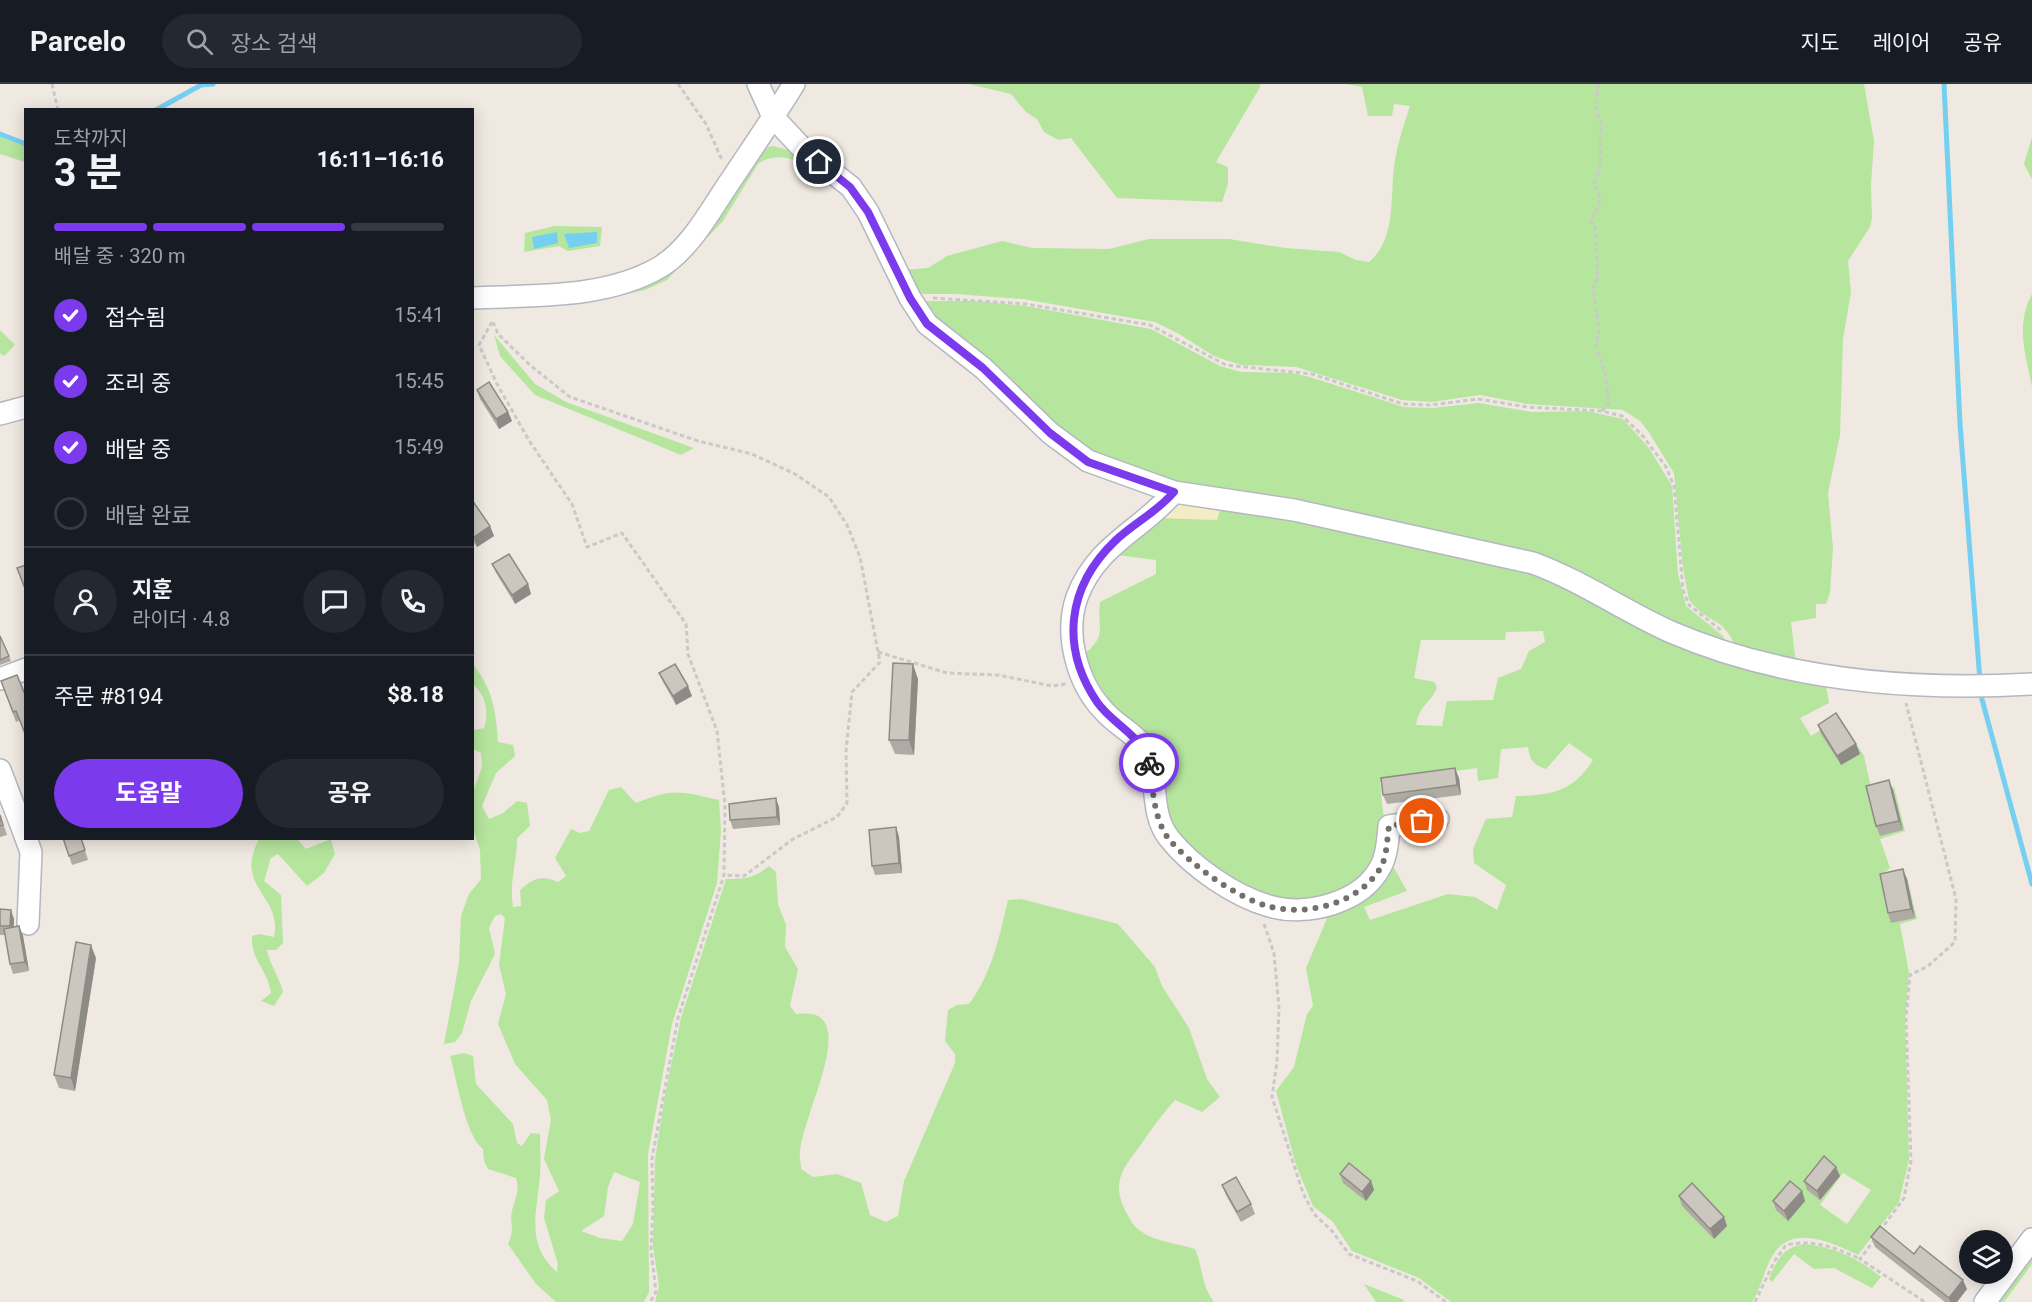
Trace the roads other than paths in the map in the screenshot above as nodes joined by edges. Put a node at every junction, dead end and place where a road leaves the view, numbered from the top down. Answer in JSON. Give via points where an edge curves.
{"nodes":[{"id":1,"x":758,"y":84,"type":"edge"},
{"id":2,"x":794,"y":84,"type":"edge"},
{"id":3,"x":774,"y":117,"type":"junction"},
{"id":4,"x":476,"y":298,"type":"edge"},
{"id":5,"x":24,"y":408,"type":"edge"},
{"id":6,"x":0,"y":414,"type":"edge"},
{"id":7,"x":1174,"y":492,"type":"junction"},
{"id":8,"x":24,"y":670,"type":"edge"},
{"id":9,"x":0,"y":679,"type":"edge"},
{"id":10,"x":2032,"y":684,"type":"edge"},
{"id":11,"x":0,"y":770,"type":"edge"},
{"id":12,"x":1438,"y":819,"type":"dead end"},
{"id":13,"x":24,"y":833,"type":"edge"},
{"id":14,"x":27,"y":840,"type":"edge"},
{"id":15,"x":28,"y":924,"type":"dead end"},
{"id":16,"x":2032,"y":1239,"type":"edge"},
{"id":17,"x":1984,"y":1302,"type":"edge"}],
"edges":[{"from":1,"to":3,"type":"street"},
{"from":2,"to":3,"type":"street"},
{"from":3,"to":4,"type":"street","via":[[681,249],[661,267],[598,289]]},
{"from":3,"to":7,"type":"street","via":[[803,149],[850,187],[868,212],[927,324],[983,368],[1050,433],[1088,462]]},
{"from":5,"to":6,"type":"street"},
{"from":7,"to":10,"type":"street","via":[[1284,508],[1533,562],[1568,576],[1671,632],[1792,670],[1862,682]]},
{"from":7,"to":12,"type":"street","via":[[1156,511],[1114,542],[1097,563],[1077,596],[1072,623],[1083,681],[1104,711],[1145,749],[1159,822],[1168,837],[1208,873],[1258,902],[1293,909],[1314,908],[1353,896],[1381,866],[1389,826]]},
{"from":8,"to":9,"type":"street"},
{"from":11,"to":13,"type":"street"},
{"from":14,"to":15,"type":"street","via":[[30,852]]},
{"from":16,"to":17,"type":"street"}]}
